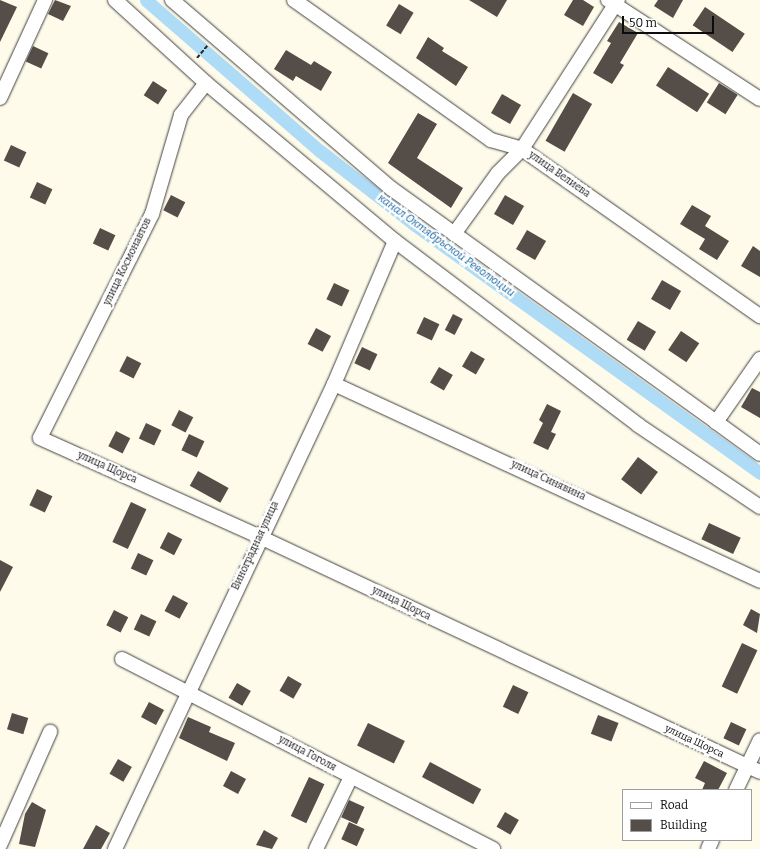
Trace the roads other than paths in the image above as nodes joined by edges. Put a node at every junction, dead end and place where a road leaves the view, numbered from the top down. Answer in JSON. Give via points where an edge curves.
{"nodes":[{"id":1,"x":45,"y":0,"type":"edge"},
{"id":2,"x":115,"y":0,"type":"edge"},
{"id":3,"x":172,"y":0,"type":"edge"},
{"id":4,"x":294,"y":0,"type":"edge"},
{"id":5,"x":613,"y":2,"type":"edge"},
{"id":6,"x":206,"y":83,"type":"junction"},
{"id":7,"x":0,"y":98,"type":"edge"},
{"id":8,"x":760,"y":99,"type":"edge"},
{"id":9,"x":522,"y":149,"type":"junction"},
{"id":10,"x":454,"y":234,"type":"junction"},
{"id":11,"x":395,"y":241,"type":"junction"},
{"id":12,"x":760,"y":316,"type":"edge"},
{"id":13,"x":760,"y":359,"type":"edge"},
{"id":14,"x":334,"y":384,"type":"junction"},
{"id":15,"x":716,"y":422,"type":"junction"},
{"id":16,"x":40,"y":438,"type":"joint"},
{"id":17,"x":760,"y":454,"type":"edge"},
{"id":18,"x":760,"y":507,"type":"edge"},
{"id":19,"x":260,"y":537,"type":"junction"},
{"id":20,"x":760,"y":581,"type":"edge"},
{"id":21,"x":122,"y":659,"type":"dead end"},
{"id":22,"x":188,"y":691,"type":"junction"},
{"id":23,"x":50,"y":732,"type":"dead end"},
{"id":24,"x":760,"y":740,"type":"edge"},
{"id":25,"x":754,"y":769,"type":"edge"},
{"id":26,"x":351,"y":777,"type":"junction"},
{"id":27,"x":737,"y":789,"type":"edge"},
{"id":28,"x":0,"y":845,"type":"edge"},
{"id":29,"x":115,"y":849,"type":"edge"},
{"id":30,"x":316,"y":849,"type":"edge"},
{"id":31,"x":493,"y":849,"type":"edge"}],
"edges":[{"from":1,"to":7,"type":"street"},
{"from":2,"to":6,"type":"street"},
{"from":3,"to":10,"type":"street","via":[[392,188]]},
{"from":4,"to":9,"type":"street","name":"улица Велиева","via":[[492,140]]},
{"from":5,"to":8,"type":"street"},
{"from":5,"to":9,"type":"street"},
{"from":6,"to":11,"type":"street"},
{"from":6,"to":16,"type":"street","name":"улица Космонавтов","via":[[181,115],[152,214]]},
{"from":9,"to":10,"type":"street","via":[[498,173]]},
{"from":9,"to":12,"type":"street","name":"улица Велиева"},
{"from":10,"to":15,"type":"street"},
{"from":11,"to":14,"type":"street","name":"Виноградная улица"},
{"from":11,"to":18,"type":"street","via":[[638,425]]},
{"from":13,"to":15,"type":"street"},
{"from":14,"to":19,"type":"street","name":"Виноградная улица"},
{"from":14,"to":20,"type":"street","name":"улица Синявина"},
{"from":15,"to":17,"type":"street"},
{"from":16,"to":19,"type":"street","name":"улица Щорса"},
{"from":19,"to":22,"type":"street","name":"Виноградная улица"},
{"from":19,"to":25,"type":"street","name":"улица Щорса"},
{"from":21,"to":22,"type":"street","name":"улица Гоголя"},
{"from":22,"to":26,"type":"street","name":"улица Гоголя"},
{"from":22,"to":29,"type":"street","name":"Виноградная улица"},
{"from":23,"to":28,"type":"street"},
{"from":24,"to":25,"type":"street"},
{"from":25,"to":27,"type":"street"},
{"from":26,"to":30,"type":"street"},
{"from":26,"to":31,"type":"street","name":"улица Гоголя"}]}
